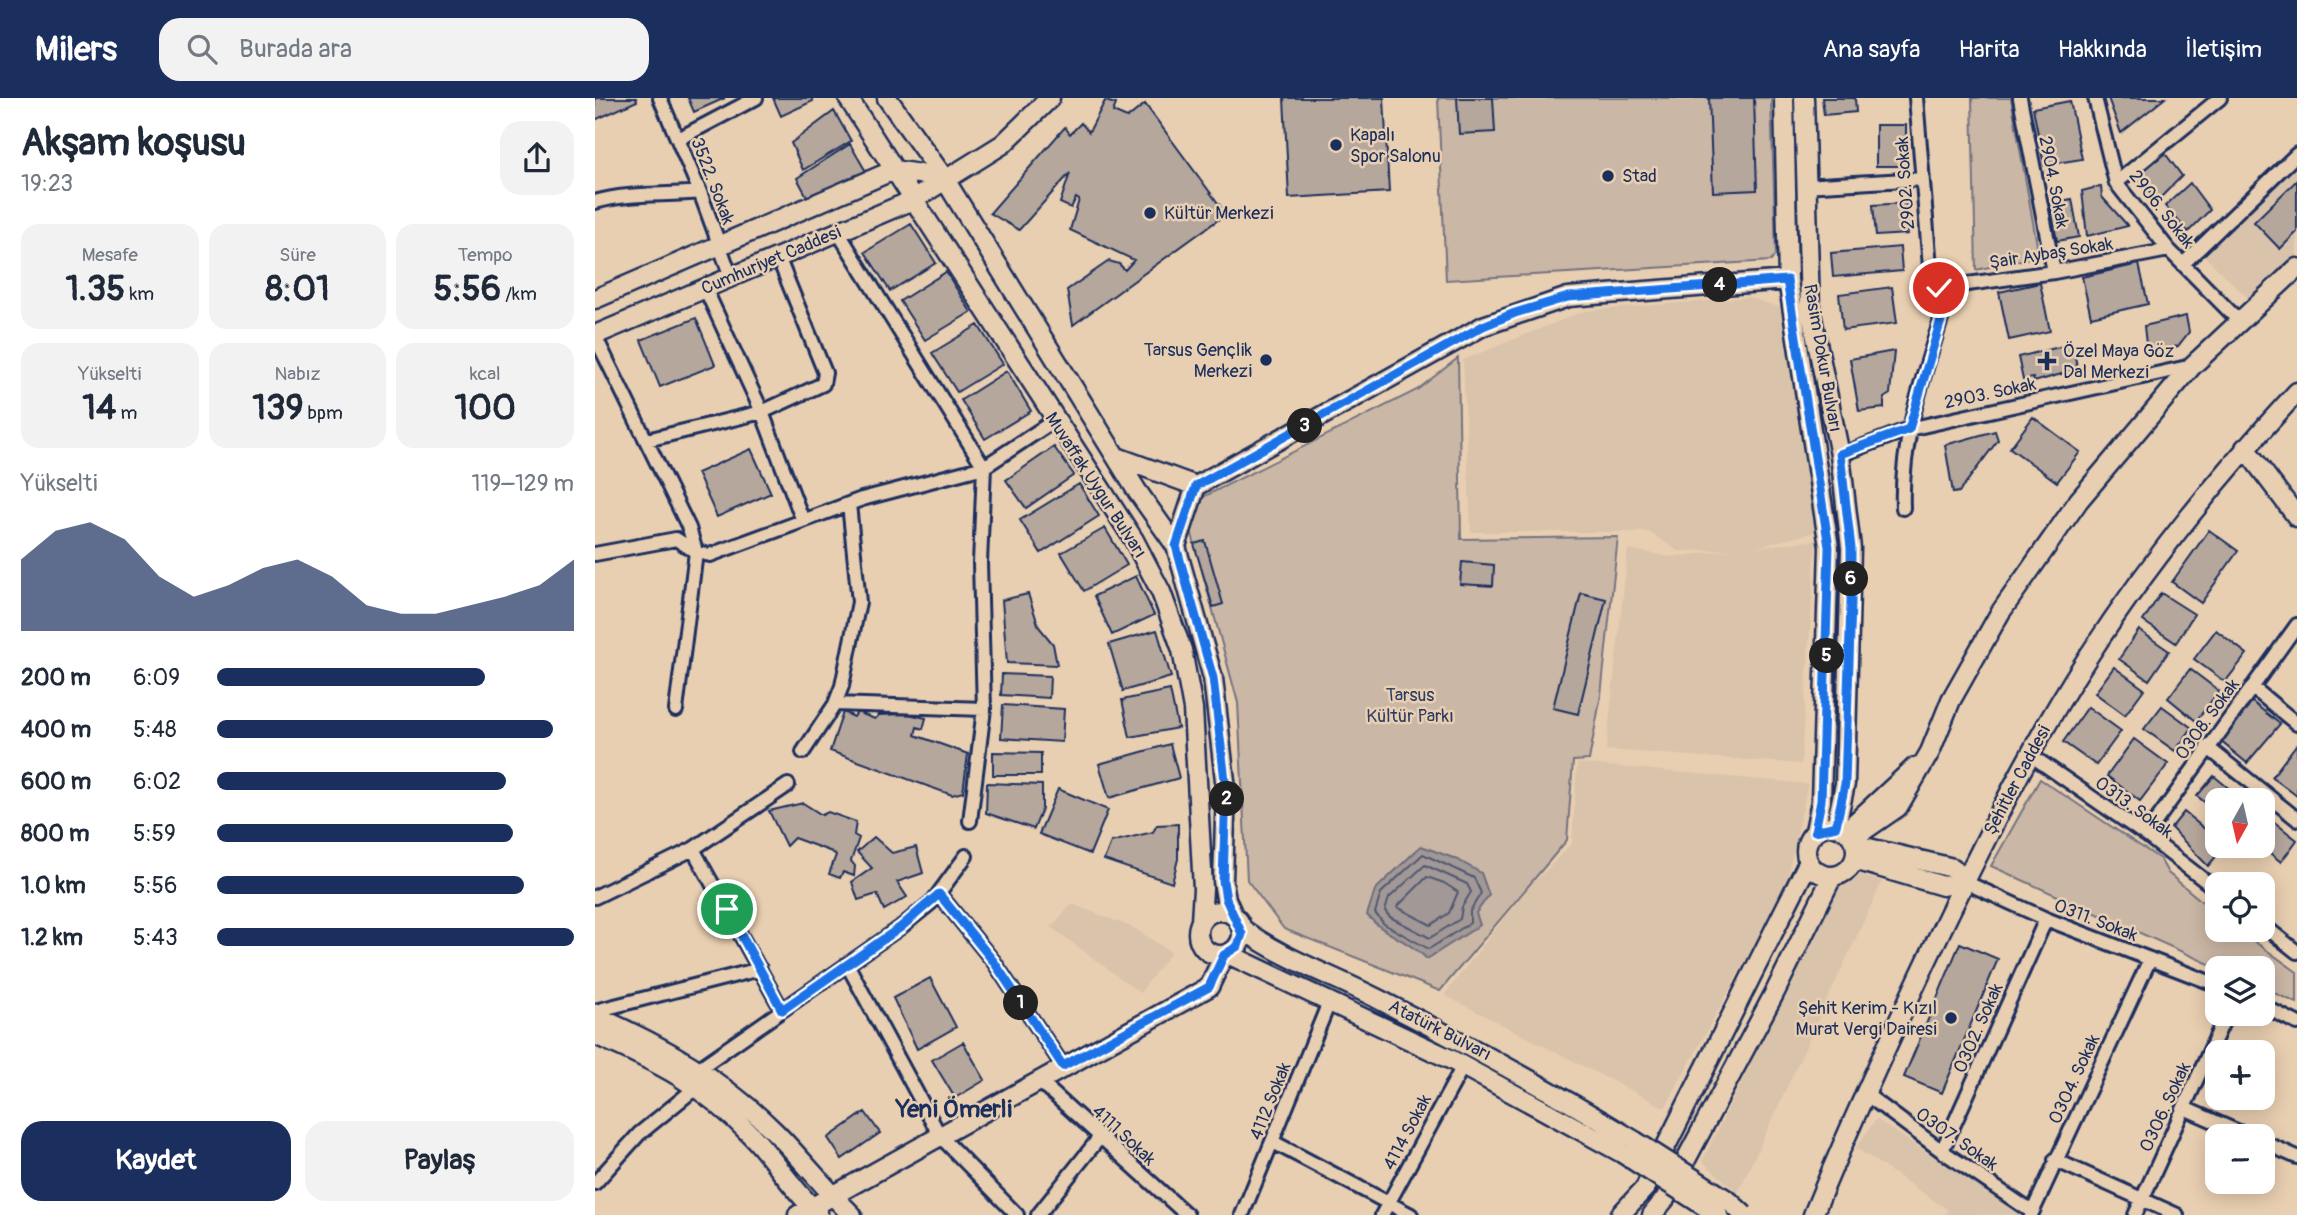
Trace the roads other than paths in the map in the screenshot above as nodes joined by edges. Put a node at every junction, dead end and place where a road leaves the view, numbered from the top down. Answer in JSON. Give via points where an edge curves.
{"nodes":[{"id":1,"x":660,"y":98,"type":"edge"},
{"id":2,"x":756,"y":98,"type":"edge"},
{"id":3,"x":848,"y":98,"type":"edge"},
{"id":4,"x":887,"y":98,"type":"edge"},
{"id":5,"x":1050,"y":98,"type":"edge"},
{"id":6,"x":1784,"y":98,"type":"edge"},
{"id":7,"x":1804,"y":98,"type":"edge"},
{"id":8,"x":1916,"y":98,"type":"edge"},
{"id":9,"x":2020,"y":98,"type":"edge"},
{"id":10,"x":2095,"y":98,"type":"edge"},
{"id":11,"x":2220,"y":98,"type":"edge"},
{"id":12,"x":678,"y":139,"type":"junction"},
{"id":13,"x":2297,"y":154,"type":"edge"},
{"id":14,"x":894,"y":170,"type":"junction"},
{"id":15,"x":944,"y":178,"type":"junction"},
{"id":16,"x":1922,"y":179,"type":"junction"},
{"id":17,"x":2116,"y":183,"type":"junction"},
{"id":18,"x":1804,"y":186,"type":"junction"},
{"id":19,"x":700,"y":192,"type":"junction"},
{"id":20,"x":596,"y":199,"type":"edge"},
{"id":21,"x":913,"y":200,"type":"junction"},
{"id":22,"x":838,"y":232,"type":"junction"},
{"id":23,"x":719,"y":246,"type":"junction"},
{"id":24,"x":2169,"y":250,"type":"junction"},
{"id":25,"x":778,"y":257,"type":"junction"},
{"id":26,"x":2183,"y":264,"type":"junction"},
{"id":27,"x":2297,"y":268,"type":"edge"},
{"id":28,"x":2054,"y":272,"type":"junction"},
{"id":29,"x":731,"y":277,"type":"junction"},
{"id":30,"x":1787,"y":280,"type":"junction"},
{"id":31,"x":1939,"y":288,"type":"junction"},
{"id":32,"x":705,"y":289,"type":"junction"},
{"id":33,"x":595,"y":299,"type":"edge"},
{"id":34,"x":2239,"y":321,"type":"junction"},
{"id":35,"x":595,"y":336,"type":"edge"},
{"id":36,"x":2192,"y":366,"type":"junction"},
{"id":37,"x":2297,"y":392,"type":"edge"},
{"id":38,"x":762,"y":412,"type":"junction"},
{"id":39,"x":1055,"y":420,"type":"junction"},
{"id":40,"x":1909,"y":429,"type":"junction"},
{"id":41,"x":646,"y":440,"type":"junction"},
{"id":42,"x":2245,"y":448,"type":"junction"},
{"id":43,"x":1840,"y":454,"type":"junction"},
{"id":44,"x":1117,"y":457,"type":"junction"},
{"id":45,"x":984,"y":467,"type":"junction"},
{"id":46,"x":1196,"y":486,"type":"junction"},
{"id":47,"x":849,"y":504,"type":"junction"},
{"id":48,"x":1903,"y":508,"type":"dead end"},
{"id":49,"x":2297,"y":517,"type":"edge"},
{"id":50,"x":803,"y":521,"type":"junction"},
{"id":51,"x":1176,"y":546,"type":"junction"},
{"id":52,"x":696,"y":552,"type":"junction"},
{"id":53,"x":595,"y":554,"type":"edge"},
{"id":54,"x":2297,"y":625,"type":"edge"},
{"id":55,"x":2252,"y":687,"type":"junction"},
{"id":56,"x":835,"y":704,"type":"junction"},
{"id":57,"x":984,"y":709,"type":"junction"},
{"id":58,"x":676,"y":710,"type":"dead end"},
{"id":59,"x":2297,"y":724,"type":"edge"},
{"id":60,"x":2207,"y":747,"type":"junction"},
{"id":61,"x":803,"y":752,"type":"dead end"},
{"id":62,"x":2029,"y":754,"type":"junction"},
{"id":63,"x":787,"y":785,"type":"dead end"},
{"id":64,"x":2297,"y":819,"type":"edge"},
{"id":65,"x":970,"y":821,"type":"dead end"},
{"id":66,"x":1815,"y":831,"type":"junction"},
{"id":67,"x":2146,"y":835,"type":"junction"},
{"id":68,"x":1849,"y":840,"type":"junction"},
{"id":69,"x":694,"y":849,"type":"junction"},
{"id":70,"x":966,"y":856,"type":"dead end"},
{"id":71,"x":1808,"y":863,"type":"junction"},
{"id":72,"x":1832,"y":877,"type":"junction"},
{"id":73,"x":2205,"y":881,"type":"edge"},
{"id":74,"x":1965,"y":882,"type":"junction"},
{"id":75,"x":939,"y":894,"type":"junction"},
{"id":76,"x":595,"y":897,"type":"edge"},
{"id":77,"x":2046,"y":919,"type":"junction"},
{"id":78,"x":1201,"y":921,"type":"junction"},
{"id":79,"x":1237,"y":921,"type":"junction"},
{"id":80,"x":2275,"y":935,"type":"edge"},
{"id":81,"x":2297,"y":952,"type":"edge"},
{"id":82,"x":1226,"y":954,"type":"junction"},
{"id":83,"x":2150,"y":959,"type":"junction"},
{"id":84,"x":847,"y":964,"type":"junction"},
{"id":85,"x":760,"y":969,"type":"junction"},
{"id":86,"x":2205,"y":980,"type":"edge"},
{"id":87,"x":1330,"y":1000,"type":"junction"},
{"id":88,"x":782,"y":1010,"type":"junction"},
{"id":89,"x":2275,"y":1012,"type":"edge"},
{"id":90,"x":595,"y":1014,"type":"edge"},
{"id":91,"x":2297,"y":1023,"type":"edge"},
{"id":92,"x":2221,"y":1026,"type":"edge"},
{"id":93,"x":595,"y":1035,"type":"edge"},
{"id":94,"x":1063,"y":1066,"type":"junction"},
{"id":95,"x":1463,"y":1066,"type":"junction"},
{"id":96,"x":698,"y":1077,"type":"junction"},
{"id":97,"x":1038,"y":1080,"type":"junction"},
{"id":98,"x":1863,"y":1092,"type":"junction"},
{"id":99,"x":2184,"y":1108,"type":"junction"},
{"id":100,"x":2221,"y":1124,"type":"edge"},
{"id":101,"x":940,"y":1136,"type":"junction"},
{"id":102,"x":1100,"y":1137,"type":"junction"},
{"id":103,"x":1273,"y":1142,"type":"junction"},
{"id":104,"x":1629,"y":1147,"type":"junction"},
{"id":105,"x":2275,"y":1147,"type":"edge"},
{"id":106,"x":1942,"y":1151,"type":"junction"},
{"id":107,"x":2297,"y":1157,"type":"edge"},
{"id":108,"x":2055,"y":1160,"type":"junction"},
{"id":109,"x":595,"y":1183,"type":"edge"},
{"id":110,"x":832,"y":1195,"type":"junction"},
{"id":111,"x":2142,"y":1199,"type":"junction"},
{"id":112,"x":1389,"y":1203,"type":"junction"},
{"id":113,"x":810,"y":1212,"type":"edge"},
{"id":114,"x":2031,"y":1214,"type":"edge"},
{"id":115,"x":852,"y":1215,"type":"edge"},
{"id":116,"x":1017,"y":1215,"type":"edge"},
{"id":117,"x":1038,"y":1215,"type":"edge"},
{"id":118,"x":1187,"y":1215,"type":"edge"},
{"id":119,"x":1242,"y":1215,"type":"edge"},
{"id":120,"x":1382,"y":1215,"type":"edge"},
{"id":121,"x":1411,"y":1215,"type":"edge"},
{"id":122,"x":1620,"y":1215,"type":"edge"},
{"id":123,"x":1652,"y":1215,"type":"edge"},
{"id":124,"x":1718,"y":1215,"type":"edge"},
{"id":125,"x":1744,"y":1215,"type":"edge"},
{"id":126,"x":1813,"y":1215,"type":"edge"},
{"id":127,"x":2135,"y":1215,"type":"edge"},
{"id":128,"x":2177,"y":1215,"type":"edge"}],
"edges":[{"from":1,"to":12,"type":"street","name":"3522. Sokak"},
{"from":2,"to":12,"type":"street"},
{"from":3,"to":14,"type":"main road","name":"Muvaffak Uygur Bulvarı"},
{"from":4,"to":15,"type":"main road","name":"Muvaffak Uygur Bulvarı"},
{"from":5,"to":15,"type":"main road","name":"Cumhuriyet Caddesi","via":[[1003,144]]},
{"from":6,"to":30,"type":"main road"},
{"from":7,"to":18,"type":"main road","name":"Rasim Dokur Bulvarı"},
{"from":8,"to":16,"type":"street","name":"2902. Sokak"},
{"from":9,"to":28,"type":"street","name":"2904. Sokak"},
{"from":10,"to":17,"type":"street","name":"2906. Sokak"},
{"from":11,"to":17,"type":"street"},
{"from":12,"to":19,"type":"street","name":"3522. Sokak"},
{"from":13,"to":26,"type":"street"},
{"from":14,"to":15,"type":"main road"},
{"from":14,"to":21,"type":"main road","name":"Muvaffak Uygur Bulvarı"},
{"from":14,"to":23,"type":"main road","name":"Cumhuriyet Caddesi"},
{"from":15,"to":21,"type":"main road","name":"Cumhuriyet Caddesi"},
{"from":15,"to":44,"type":"main road","name":"Muvaffak Uygur Bulvarı"},
{"from":16,"to":18,"type":"street"},
{"from":16,"to":31,"type":"street","name":"2902. Sokak","via":[[1930,267]]},
{"from":17,"to":24,"type":"street","name":"2906. Sokak"},
{"from":18,"to":43,"type":"main road","name":"Rasim Dokur Bulvarı","via":[[1811,308]]},
{"from":19,"to":20,"type":"street"},
{"from":19,"to":23,"type":"street","name":"3522. Sokak"},
{"from":21,"to":22,"type":"main road","name":"Cumhuriyet Caddesi"},
{"from":21,"to":39,"type":"main road","name":"Muvaffak Uygur Bulvarı"},
{"from":22,"to":25,"type":"main road","name":"Cumhuriyet Caddesi"},
{"from":22,"to":45,"type":"street"},
{"from":23,"to":29,"type":"street","name":"3522. Sokak"},
{"from":23,"to":33,"type":"main road","name":"Cumhuriyet Caddesi"},
{"from":24,"to":26,"type":"street","name":"2906. Sokak"},
{"from":24,"to":28,"type":"street","name":"Şair Aybaş Sokak"},
{"from":25,"to":29,"type":"main road","name":"Cumhuriyet Caddesi"},
{"from":25,"to":38,"type":"street","via":[[825,373],[823,384]]},
{"from":26,"to":34,"type":"street","name":"2906. Sokak"},
{"from":27,"to":34,"type":"main road"},
{"from":28,"to":31,"type":"street","name":"Şair Aybaş Sokak"},
{"from":29,"to":32,"type":"main road","name":"Cumhuriyet Caddesi"},
{"from":30,"to":46,"type":"main road","via":[[1568,297],[1515,313],[1483,326]]},
{"from":30,"to":66,"type":"main road","via":[[1829,547],[1821,801]]},
{"from":31,"to":40,"type":"street","name":"2902. Sokak","via":[[1946,303]]},
{"from":32,"to":35,"type":"main road","name":"Cumhuriyet Caddesi"},
{"from":32,"to":38,"type":"street"},
{"from":34,"to":36,"type":"main road"},
{"from":35,"to":41,"type":"street"},
{"from":36,"to":40,"type":"street","name":"2903. Sokak"},
{"from":36,"to":68,"type":"main road","via":[[2079,500],[2000,613],[1898,807]]},
{"from":37,"to":42,"type":"main road","name":"Şehitler Caddesi"},
{"from":38,"to":41,"type":"street"},
{"from":38,"to":50,"type":"street"},
{"from":39,"to":45,"type":"street"},
{"from":39,"to":78,"type":"main road","name":"Muvaffak Uygur Bulvarı","via":[[1134,540],[1161,592],[1182,650],[1193,709]]},
{"from":40,"to":43,"type":"street","name":"2903. Sokak"},
{"from":40,"to":48,"type":"street","name":"2902. Sokak","via":[[1901,472]]},
{"from":41,"to":52,"type":"street"},
{"from":42,"to":49,"type":"main road"},
{"from":42,"to":62,"type":"main road","name":"Şehitler Caddesi","via":[[2168,544],[2088,656]]},
{"from":43,"to":68,"type":"main road","name":"Rasim Dokur Bulvarı","via":[[1851,548],[1845,784]]},
{"from":44,"to":46,"type":"main road"},
{"from":44,"to":51,"type":"main road","name":"Muvaffak Uygur Bulvarı"},
{"from":45,"to":47,"type":"street"},
{"from":45,"to":57,"type":"street","via":[[980,563]]},
{"from":46,"to":51,"type":"main road"},
{"from":47,"to":50,"type":"street"},
{"from":47,"to":56,"type":"street","via":[[859,602]]},
{"from":50,"to":52,"type":"street","via":[[709,555]]},
{"from":51,"to":79,"type":"main road","name":"Muvaffak Uygur Bulvarı","via":[[1213,678],[1226,789],[1223,881]]},
{"from":52,"to":53,"type":"street","via":[[676,539]]},
{"from":52,"to":58,"type":"street"},
{"from":54,"to":55,"type":"street","name":"0308. Sokak"},
{"from":55,"to":59,"type":"street"},
{"from":55,"to":60,"type":"street","name":"0308. Sokak"},
{"from":56,"to":57,"type":"street"},
{"from":56,"to":61,"type":"street"},
{"from":57,"to":65,"type":"street"},
{"from":60,"to":64,"type":"street"},
{"from":60,"to":67,"type":"street","name":"0308. Sokak"},
{"from":62,"to":67,"type":"street","name":"0313. Sokak"},
{"from":62,"to":74,"type":"main road","name":"Şehitler Caddesi"},
{"from":63,"to":69,"type":"street"},
{"from":66,"to":68,"type":"main road"},
{"from":66,"to":71,"type":"main road","via":[[1805,849]]},
{"from":67,"to":73,"type":"street","name":"0313. Sokak"},
{"from":68,"to":72,"type":"main road","via":[[1848,870]]},
{"from":68,"to":74,"type":"main road","via":[[1952,868]]},
{"from":69,"to":76,"type":"street"},
{"from":69,"to":85,"type":"street"},
{"from":70,"to":75,"type":"street"},
{"from":71,"to":72,"type":"main road","via":[[1818,873]]},
{"from":71,"to":122,"type":"main road","via":[[1644,1188]]},
{"from":72,"to":123,"type":"main road","via":[[1665,1199]]},
{"from":74,"to":77,"type":"street","name":"0311. Sokak"},
{"from":74,"to":98,"type":"main road","name":"Şehitler Caddesi"},
{"from":75,"to":84,"type":"street"},
{"from":75,"to":94,"type":"street","via":[[994,962]]},
{"from":77,"to":83,"type":"street","name":"0311. Sokak"},
{"from":77,"to":106,"type":"street","name":"0302. Sokak"},
{"from":78,"to":79,"type":"main road","via":[[1212,912]]},
{"from":78,"to":82,"type":"main road","via":[[1199,942],[1209,953]]},
{"from":79,"to":82,"type":"main road","via":[[1238,946]]},
{"from":79,"to":104,"type":"main road","name":"Atatürk Bulvarı","via":[[1270,949],[1516,1070]]},
{"from":80,"to":81,"type":"street"},
{"from":82,"to":87,"type":"main road","name":"Atatürk Bulvarı"},
{"from":82,"to":94,"type":"main road","via":[[1209,987]]},
{"from":83,"to":86,"type":"street","name":"0311. Sokak"},
{"from":83,"to":108,"type":"street","name":"0304. Sokak"},
{"from":84,"to":88,"type":"street"},
{"from":84,"to":101,"type":"street"},
{"from":85,"to":88,"type":"street"},
{"from":85,"to":90,"type":"street"},
{"from":87,"to":95,"type":"main road","name":"Atatürk Bulvarı"},
{"from":87,"to":103,"type":"street","name":"4112 Sokak"},
{"from":88,"to":96,"type":"street"},
{"from":89,"to":91,"type":"street"},
{"from":90,"to":96,"type":"main road","via":[[649,1039]]},
{"from":92,"to":99,"type":"street","name":"0306. Sokak"},
{"from":93,"to":96,"type":"main road"},
{"from":94,"to":97,"type":"main road"},
{"from":95,"to":104,"type":"main road","name":"Atatürk Bulvarı"},
{"from":95,"to":112,"type":"street","name":"4114 Sokak"},
{"from":96,"to":109,"type":"street"},
{"from":96,"to":110,"type":"main road","via":[[775,1132]]},
{"from":96,"to":113,"type":"main road","via":[[752,1136]]},
{"from":97,"to":101,"type":"main road"},
{"from":97,"to":102,"type":"street","name":"4111 Sokak"},
{"from":98,"to":106,"type":"street","name":"0307. Sokak"},
{"from":98,"to":126,"type":"main road","name":"Şehitler Caddesi"},
{"from":99,"to":100,"type":"street"},
{"from":99,"to":111,"type":"street","name":"0306. Sokak"},
{"from":101,"to":110,"type":"main road"},
{"from":101,"to":116,"type":"street"},
{"from":102,"to":117,"type":"street"},
{"from":102,"to":118,"type":"street","name":"4111 Sokak"},
{"from":103,"to":112,"type":"street"},
{"from":103,"to":119,"type":"street","name":"4112 Sokak"},
{"from":104,"to":124,"type":"main road","bridge":true},
{"from":104,"to":125,"type":"main road","bridge":true,"via":[[1728,1201]]},
{"from":105,"to":107,"type":"street"},
{"from":106,"to":114,"type":"street","name":"0307. Sokak"},
{"from":108,"to":111,"type":"street"},
{"from":108,"to":114,"type":"street","name":"0304. Sokak"},
{"from":110,"to":113,"type":"main road"},
{"from":110,"to":115,"type":"main road"},
{"from":111,"to":127,"type":"street","name":"0306. Sokak"},
{"from":111,"to":128,"type":"street"},
{"from":112,"to":120,"type":"street","name":"4114 Sokak"},
{"from":112,"to":121,"type":"street"}]}
